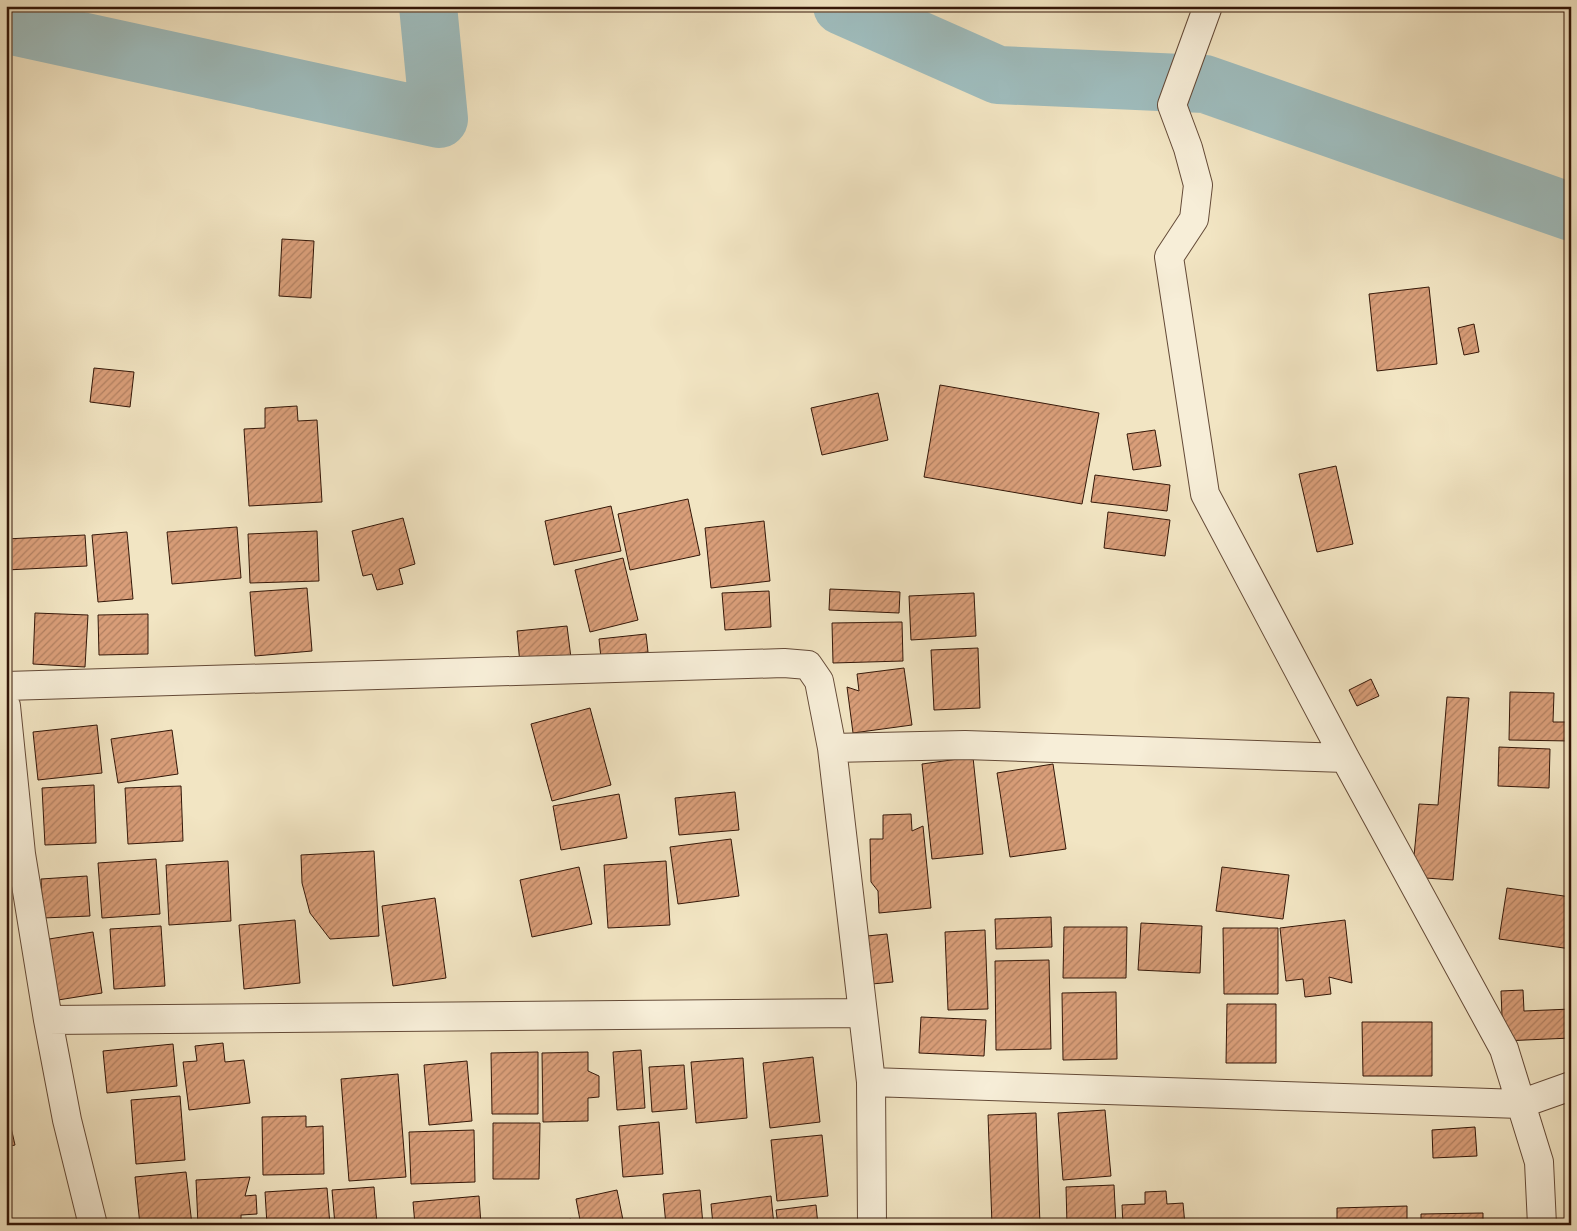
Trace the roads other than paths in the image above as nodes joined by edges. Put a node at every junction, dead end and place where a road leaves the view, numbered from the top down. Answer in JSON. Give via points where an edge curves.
{"nodes":[{"id":1,"x":1208,"y":6,"type":"edge"},
{"id":2,"x":6,"y":686,"type":"edge"},
{"id":3,"x":6,"y":706,"type":"edge"},
{"id":4,"x":832,"y":748,"type":"junction"},
{"id":5,"x":1345,"y":758,"type":"junction"},
{"id":6,"x":862,"y":1013,"type":"junction"},
{"id":7,"x":48,"y":1020,"type":"junction"},
{"id":8,"x":871,"y":1082,"type":"junction"},
{"id":9,"x":1571,"y":1086,"type":"edge"},
{"id":10,"x":1520,"y":1104,"type":"junction"},
{"id":11,"x":93,"y":1225,"type":"edge"},
{"id":12,"x":872,"y":1225,"type":"edge"},
{"id":13,"x":1542,"y":1225,"type":"edge"}],
"edges":[{"from":1,"to":5,"type":"street","via":[[1172,105],[1198,185],[1194,219],[1169,257],[1205,494]]},
{"from":2,"to":4,"type":"street","via":[[784,663],[808,665],[820,681]]},
{"from":3,"to":7,"type":"street","via":[[21,854]]},
{"from":4,"to":5,"type":"street","via":[[965,744]]},
{"from":4,"to":6,"type":"street"},
{"from":5,"to":10,"type":"street","via":[[1504,1049]]},
{"from":6,"to":7,"type":"street"},
{"from":6,"to":8,"type":"street"},
{"from":7,"to":11,"type":"street","via":[[66,1120]]},
{"from":8,"to":10,"type":"street"},
{"from":8,"to":12,"type":"street"},
{"from":9,"to":10,"type":"street"},
{"from":10,"to":13,"type":"street","via":[[1539,1162]]}]}
